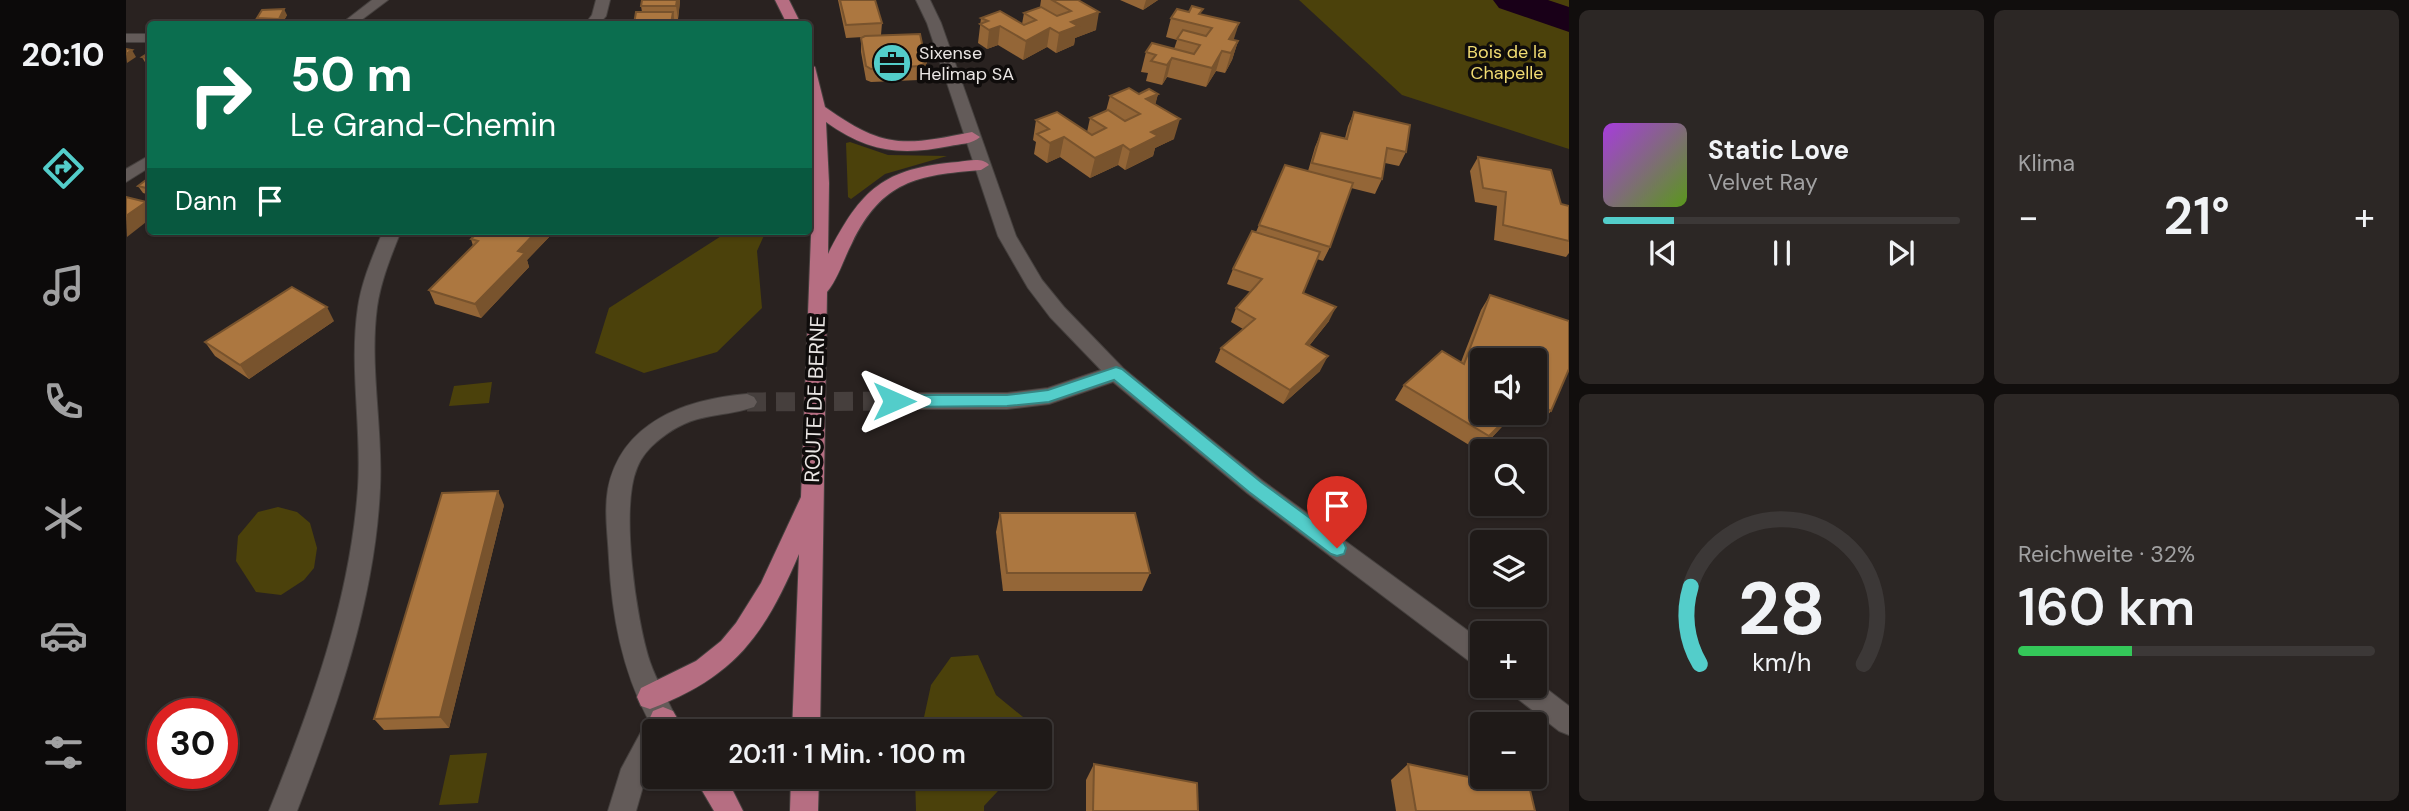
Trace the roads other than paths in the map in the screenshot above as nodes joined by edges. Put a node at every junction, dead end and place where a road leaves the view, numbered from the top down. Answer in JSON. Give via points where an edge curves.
{"nodes":[{"id":1,"x":381,"y":0,"type":"edge"},
{"id":2,"x":603,"y":0,"type":"edge"},
{"id":3,"x":782,"y":0,"type":"edge"},
{"id":4,"x":923,"y":0,"type":"edge"},
{"id":5,"x":352,"y":21,"type":"edge"},
{"id":6,"x":595,"y":21,"type":"edge"},
{"id":7,"x":792,"y":21,"type":"edge"},
{"id":8,"x":126,"y":38,"type":"edge"},
{"id":9,"x":147,"y":38,"type":"edge"},
{"id":10,"x":812,"y":84,"type":"edge"},
{"id":11,"x":818,"y":109,"type":"junction"},
{"id":12,"x":972,"y":137,"type":"junction"},
{"id":13,"x":147,"y":162,"type":"edge"},
{"id":14,"x":981,"y":165,"type":"junction"},
{"id":15,"x":126,"y":177,"type":"edge"},
{"id":16,"x":390,"y":235,"type":"edge"},
{"id":17,"x":818,"y":295,"type":"junction"},
{"id":18,"x":1116,"y":373,"type":"junction"},
{"id":19,"x":894,"y":401,"type":"tunnel mouth"},
{"id":20,"x":747,"y":402,"type":"tunnel mouth"},
{"id":21,"x":812,"y":495,"type":"junction"},
{"id":22,"x":1470,"y":647,"type":"edge"},
{"id":23,"x":650,"y":697,"type":"junction"},
{"id":24,"x":1538,"y":698,"type":"edge"},
{"id":25,"x":658,"y":719,"type":"edge"},
{"id":26,"x":806,"y":719,"type":"edge"},
{"id":27,"x":1569,"y":722,"type":"edge"},
{"id":28,"x":642,"y":761,"type":"edge"},
{"id":29,"x":717,"y":789,"type":"edge"},
{"id":30,"x":805,"y":789,"type":"edge"},
{"id":31,"x":283,"y":811,"type":"edge"},
{"id":32,"x":622,"y":811,"type":"edge"},
{"id":33,"x":729,"y":811,"type":"edge"},
{"id":34,"x":804,"y":811,"type":"edge"}],
"edges":[{"from":1,"to":5,"type":"street"},
{"from":2,"to":6,"type":"street"},
{"from":3,"to":7,"type":"main road"},
{"from":4,"to":12,"type":"street"},
{"from":8,"to":9,"type":"street"},
{"from":10,"to":11,"type":"main road","name":"ROUTE DE BERNE"},
{"from":11,"to":12,"type":"main road","via":[[852,134],[886,147],[912,148]]},
{"from":11,"to":17,"type":"main road","name":"ROUTE DE BERNE"},
{"from":12,"to":14,"type":"street"},
{"from":13,"to":15,"type":"street"},
{"from":14,"to":17,"type":"main road","via":[[925,170],[881,188],[852,222]]},
{"from":14,"to":18,"type":"street","via":[[1007,236],[1035,284]]},
{"from":16,"to":31,"type":"street","via":[[373,281],[365,341],[369,486],[352,608],[329,689]]},
{"from":17,"to":21,"type":"main road","name":"ROUTE DE BERNE"},
{"from":18,"to":19,"type":"street","via":[[1049,396],[1007,401]]},
{"from":18,"to":22,"type":"street","via":[[1255,487]]},
{"from":20,"to":23,"type":"street","via":[[702,407],[667,423],[639,447],[623,474],[619,502],[625,615]]},
{"from":21,"to":23,"type":"main road","via":[[751,622],[712,664]]},
{"from":21,"to":26,"type":"main road","name":"ROUTE DE BERNE"},
{"from":23,"to":25,"type":"street"},
{"from":24,"to":27,"type":"street"},
{"from":28,"to":32,"type":"street","via":[[631,779]]},
{"from":29,"to":33,"type":"main road"},
{"from":30,"to":34,"type":"main road"}]}
